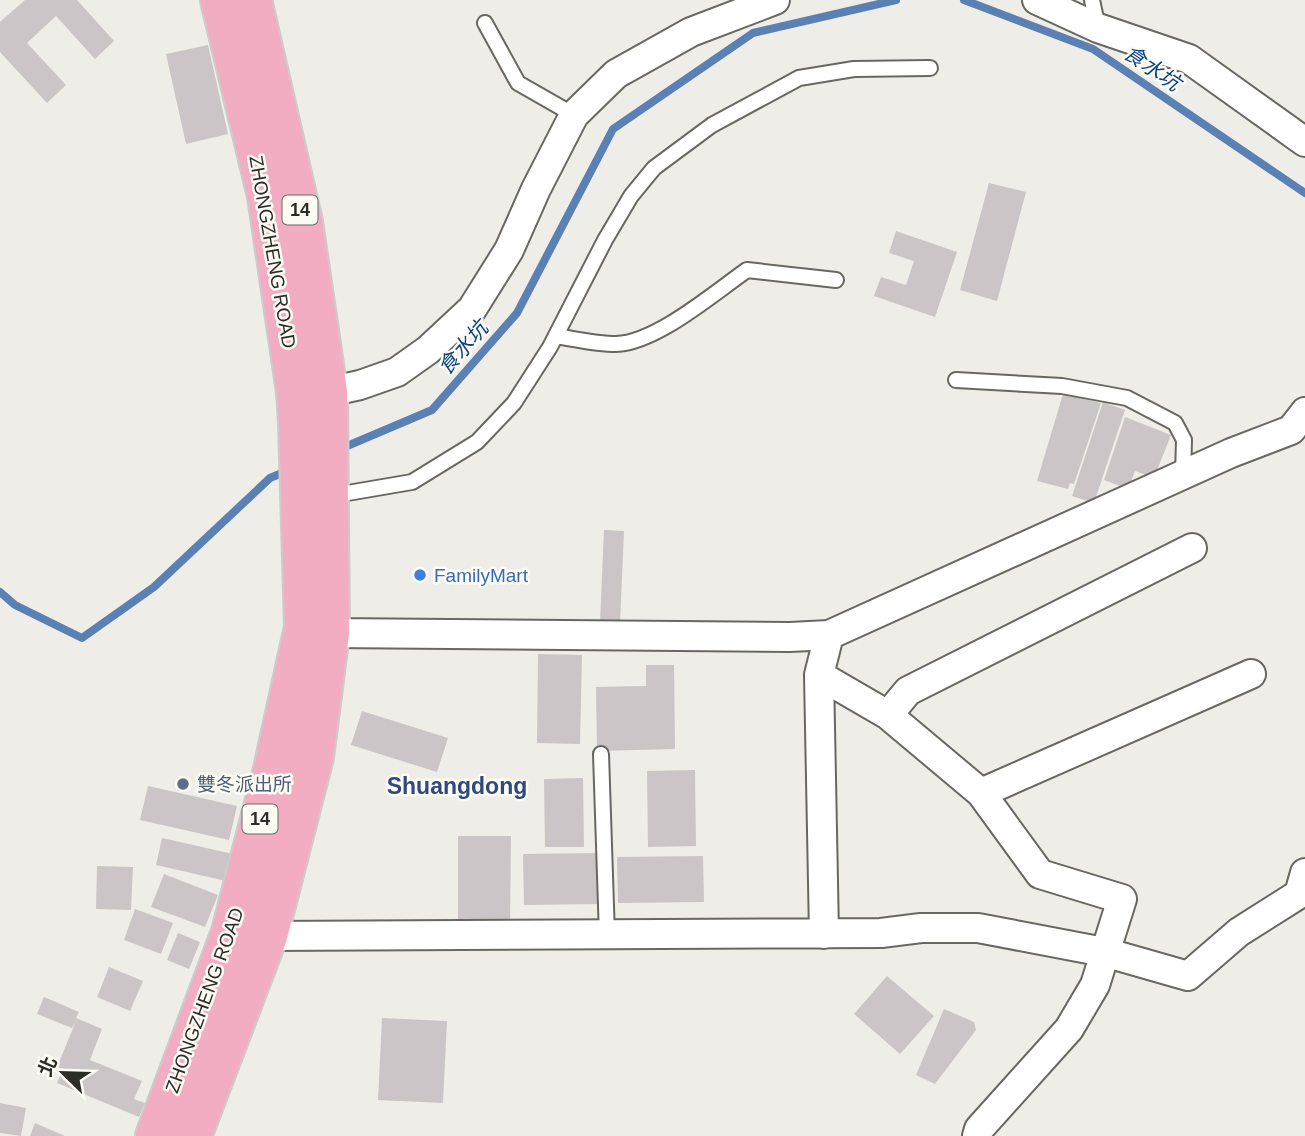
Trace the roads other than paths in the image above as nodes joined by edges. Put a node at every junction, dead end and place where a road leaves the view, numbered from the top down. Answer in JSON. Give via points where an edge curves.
{"nodes":[{"id":1,"x":220,"y":0,"type":"edge"},
{"id":2,"x":252,"y":0,"type":"edge"},
{"id":3,"x":775,"y":0,"type":"edge"},
{"id":4,"x":1037,"y":0,"type":"edge"},
{"id":5,"x":1092,"y":0,"type":"edge"},
{"id":6,"x":485,"y":23,"type":"dead end"},
{"id":7,"x":1098,"y":27,"type":"junction"},
{"id":8,"x":930,"y":68,"type":"dead end"},
{"id":9,"x":574,"y":114,"type":"junction"},
{"id":10,"x":1305,"y":142,"type":"edge"},
{"id":11,"x":836,"y":280,"type":"dead end"},
{"id":12,"x":556,"y":336,"type":"junction"},
{"id":13,"x":956,"y":380,"type":"dead end"},
{"id":14,"x":313,"y":407,"type":"junction"},
{"id":15,"x":1300,"y":428,"type":"edge"},
{"id":16,"x":1183,"y":475,"type":"junction"},
{"id":17,"x":319,"y":492,"type":"junction"},
{"id":18,"x":1192,"y":548,"type":"dead end"},
{"id":19,"x":317,"y":630,"type":"junction"},
{"id":20,"x":829,"y":635,"type":"junction"},
{"id":21,"x":1251,"y":674,"type":"dead end"},
{"id":22,"x":819,"y":676,"type":"junction"},
{"id":23,"x":888,"y":715,"type":"junction"},
{"id":24,"x":601,"y":754,"type":"dead end"},
{"id":25,"x":981,"y":793,"type":"junction"},
{"id":26,"x":1305,"y":873,"type":"edge"},
{"id":27,"x":250,"y":934,"type":"junction"},
{"id":28,"x":824,"y":934,"type":"junction"},
{"id":29,"x":607,"y":936,"type":"junction"},
{"id":30,"x":1104,"y":952,"type":"junction"},
{"id":31,"x":155,"y":1136,"type":"edge"},
{"id":32,"x":192,"y":1136,"type":"edge"},
{"id":33,"x":977,"y":1136,"type":"edge"}],
"edges":[{"from":1,"to":14,"type":"main road","name":"ZHONGZHENG ROAD","number":"14"},
{"from":2,"to":14,"type":"main road","name":"ZHONGZHENG ROAD","number":"14","via":[[303,222]]},
{"from":3,"to":9,"type":"street","via":[[691,32],[616,74]]},
{"from":4,"to":7,"type":"street"},
{"from":5,"to":7,"type":"lane"},
{"from":6,"to":9,"type":"lane","via":[[518,83]]},
{"from":7,"to":10,"type":"street","via":[[1189,59]]},
{"from":8,"to":12,"type":"lane","via":[[854,69],[799,78],[712,125],[654,168],[631,195]]},
{"from":9,"to":14,"type":"street","via":[[509,250],[472,309],[397,372]]},
{"from":11,"to":12,"type":"lane","via":[[747,270],[645,337],[617,344]]},
{"from":12,"to":17,"type":"lane","via":[[514,403],[477,442],[412,482]]},
{"from":13,"to":16,"type":"lane","via":[[1062,386],[1127,398],[1175,423],[1184,440]]},
{"from":14,"to":17,"type":"main road","number":"14"},
{"from":15,"to":16,"type":"street"},
{"from":16,"to":20,"type":"street"},
{"from":17,"to":19,"type":"main road","name":"ZHONGZHENG ROAD","number":"14"},
{"from":18,"to":23,"type":"street","via":[[908,691]]},
{"from":19,"to":20,"type":"street"},
{"from":19,"to":27,"type":"main road","name":"ZHONGZHENG ROAD","number":"14","via":[[314,757]]},
{"from":20,"to":22,"type":"street"},
{"from":21,"to":25,"type":"street"},
{"from":22,"to":23,"type":"street"},
{"from":22,"to":28,"type":"street"},
{"from":23,"to":25,"type":"street"},
{"from":24,"to":29,"type":"lane"},
{"from":25,"to":30,"type":"street","via":[[1040,874],[1122,899]]},
{"from":26,"to":30,"type":"street","via":[[1299,894],[1239,932],[1188,976]]},
{"from":27,"to":29,"type":"street"},
{"from":27,"to":31,"type":"main road","name":"ZHONGZHENG ROAD","number":"14"},
{"from":27,"to":32,"type":"main road","name":"ZHONGZHENG ROAD","number":"14"},
{"from":28,"to":29,"type":"street"},
{"from":28,"to":30,"type":"street","via":[[978,928]]},
{"from":30,"to":33,"type":"street","via":[[1095,985],[1069,1029]]}]}
